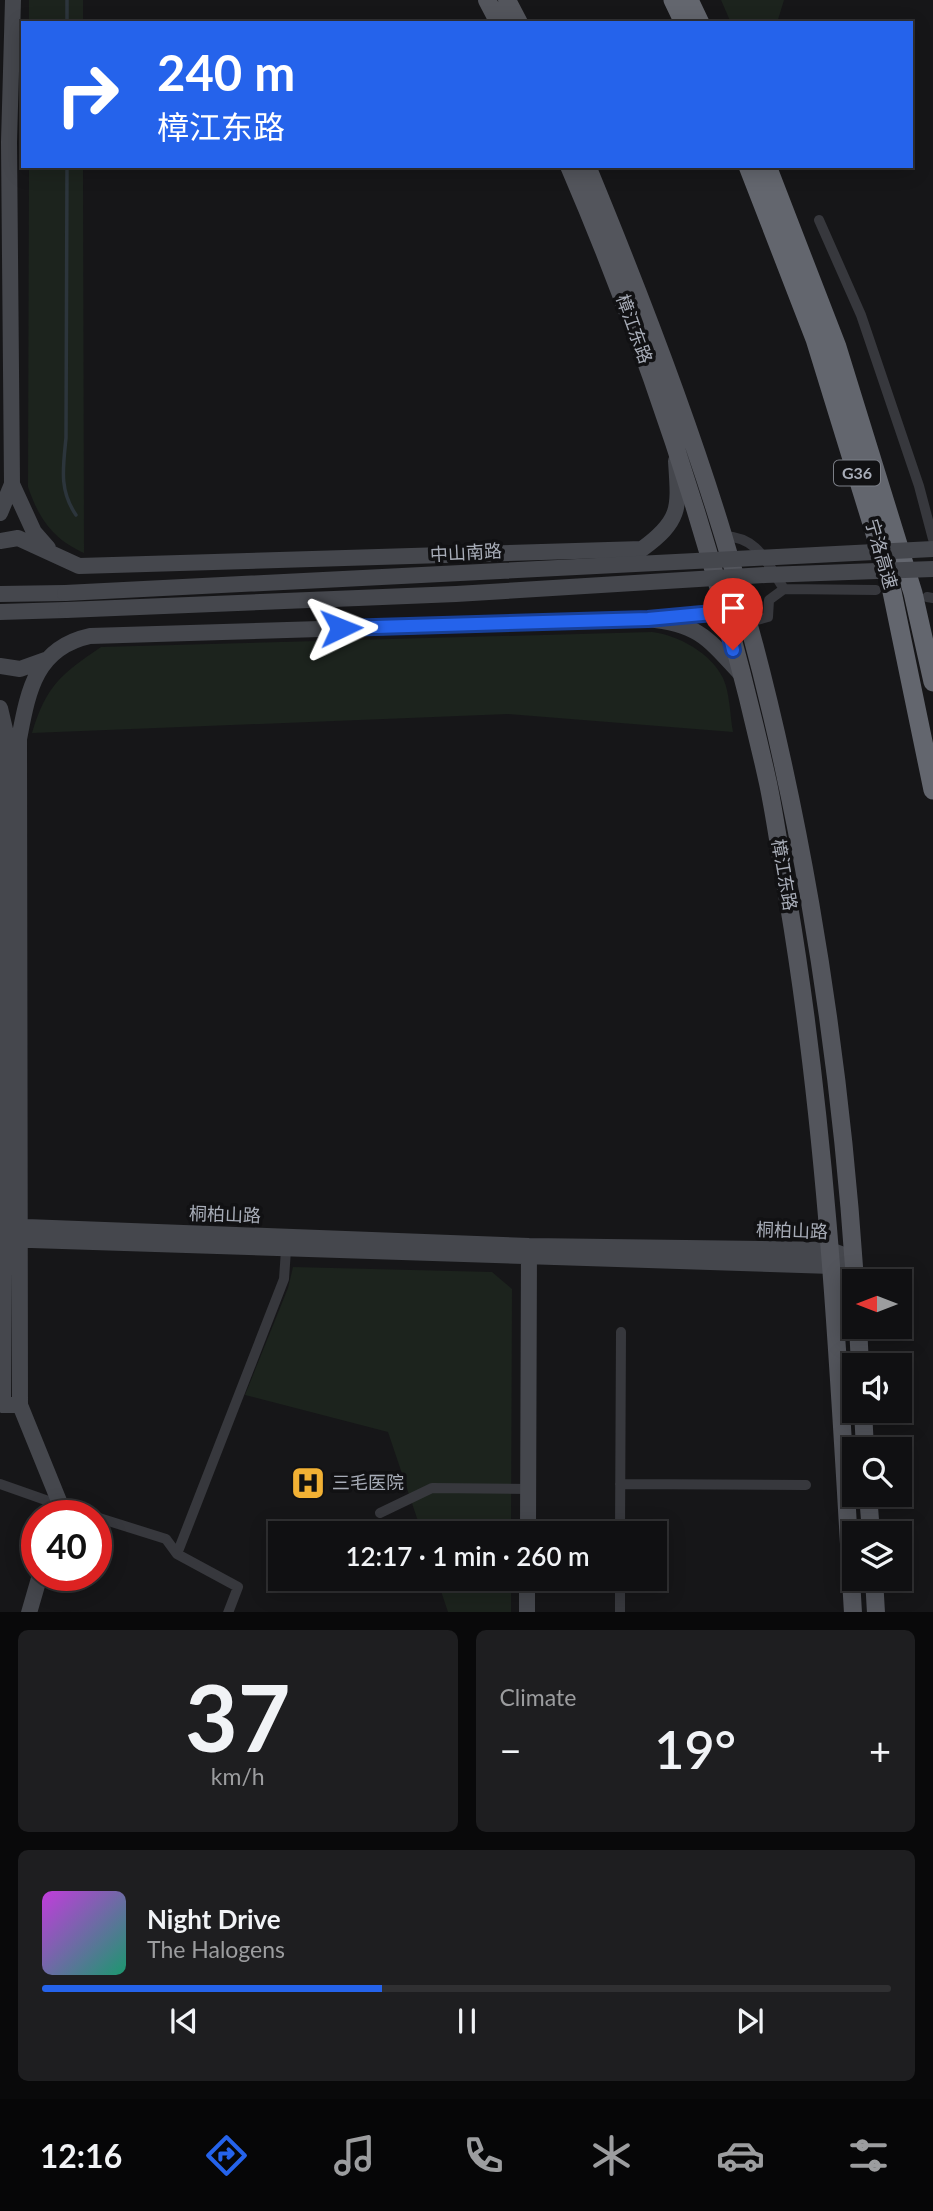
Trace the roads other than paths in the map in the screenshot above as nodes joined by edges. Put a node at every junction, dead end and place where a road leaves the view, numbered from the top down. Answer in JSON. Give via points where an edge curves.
{"nodes":[{"id":1,"x":13,"y":0,"type":"edge"},
{"id":2,"x":487,"y":0,"type":"edge"},
{"id":3,"x":507,"y":0,"type":"edge"},
{"id":4,"x":673,"y":0,"type":"edge"},
{"id":5,"x":689,"y":0,"type":"edge"},
{"id":6,"x":498,"y":21,"type":"edge"},
{"id":7,"x":518,"y":21,"type":"edge"},
{"id":8,"x":683,"y":21,"type":"edge"},
{"id":9,"x":699,"y":21,"type":"edge"},
{"id":10,"x":11,"y":141,"type":"edge"},
{"id":11,"x":570,"y":168,"type":"edge"},
{"id":12,"x":588,"y":168,"type":"edge"},
{"id":13,"x":749,"y":168,"type":"edge"},
{"id":14,"x":767,"y":168,"type":"edge"},
{"id":15,"x":819,"y":220,"type":"dead end"},
{"id":16,"x":676,"y":448,"type":"junction"},
{"id":17,"x":12,"y":484,"type":"junction"},
{"id":18,"x":0,"y":513,"type":"edge"},
{"id":19,"x":723,"y":536,"type":"junction"},
{"id":20,"x":933,"y":540,"type":"edge"},
{"id":21,"x":0,"y":541,"type":"edge"},
{"id":22,"x":933,"y":549,"type":"edge"},
{"id":23,"x":56,"y":558,"type":"junction"},
{"id":24,"x":933,"y":569,"type":"edge"},
{"id":25,"x":784,"y":589,"type":"junction"},
{"id":26,"x":876,"y":590,"type":"dead end"},
{"id":27,"x":0,"y":594,"type":"edge"},
{"id":28,"x":0,"y":612,"type":"edge"},
{"id":29,"x":724,"y":612,"type":"junction"},
{"id":30,"x":648,"y":619,"type":"junction"},
{"id":31,"x":746,"y":623,"type":"junction"},
{"id":32,"x":48,"y":659,"type":"junction"},
{"id":33,"x":0,"y":666,"type":"edge"},
{"id":34,"x":739,"y":672,"type":"junction"},
{"id":35,"x":933,"y":682,"type":"edge"},
{"id":36,"x":0,"y":708,"type":"edge"},
{"id":37,"x":933,"y":790,"type":"edge"},
{"id":38,"x":7,"y":1233,"type":"edge"},
{"id":39,"x":286,"y":1250,"type":"junction"},
{"id":40,"x":529,"y":1252,"type":"junction"},
{"id":41,"x":831,"y":1258,"type":"junction"},
{"id":42,"x":853,"y":1258,"type":"junction"},
{"id":43,"x":854,"y":1269,"type":"edge"},
{"id":44,"x":621,"y":1332,"type":"dead end"},
{"id":45,"x":0,"y":1484,"type":"edge"},
{"id":46,"x":620,"y":1484,"type":"junction"},
{"id":47,"x":806,"y":1485,"type":"dead end"},
{"id":48,"x":528,"y":1489,"type":"junction"},
{"id":49,"x":36,"y":1500,"type":"edge"},
{"id":50,"x":56,"y":1500,"type":"edge"},
{"id":51,"x":380,"y":1513,"type":"dead end"},
{"id":52,"x":527,"y":1521,"type":"edge"},
{"id":53,"x":620,"y":1521,"type":"edge"},
{"id":54,"x":112,"y":1522,"type":"edge"},
{"id":55,"x":177,"y":1554,"type":"junction"},
{"id":56,"x":35,"y":1591,"type":"edge"},
{"id":57,"x":527,"y":1591,"type":"edge"},
{"id":58,"x":620,"y":1591,"type":"edge"},
{"id":59,"x":875,"y":1591,"type":"edge"},
{"id":60,"x":29,"y":1612,"type":"edge"},
{"id":61,"x":228,"y":1612,"type":"edge"},
{"id":62,"x":527,"y":1612,"type":"edge"},
{"id":63,"x":620,"y":1612,"type":"edge"},
{"id":64,"x":853,"y":1612,"type":"edge"},
{"id":65,"x":876,"y":1612,"type":"edge"}],
"edges":[{"from":1,"to":10,"type":"street"},
{"from":2,"to":6,"type":"main road"},
{"from":3,"to":7,"type":"main road"},
{"from":4,"to":8,"type":"highway"},
{"from":5,"to":9,"type":"highway"},
{"from":10,"to":17,"type":"street"},
{"from":11,"to":16,"type":"main road","name":"樟江东路"},
{"from":12,"to":19,"type":"main road","name":"樟江东路","via":[[645,306]]},
{"from":13,"to":37,"type":"highway","name":"宁洛高速","number":"G36","via":[[815,339],[890,582]]},
{"from":14,"to":35,"type":"highway","name":"宁洛高速","number":"G36","via":[[837,347],[914,593]]},
{"from":15,"to":20,"type":"street","via":[[861,315]]},
{"from":16,"to":23,"type":"street","via":[[679,501],[668,530],[642,549],[79,566]]},
{"from":16,"to":29,"type":"main road","name":"樟江东路"},
{"from":17,"to":18,"type":"street"},
{"from":17,"to":23,"type":"street","via":[[34,532]]},
{"from":19,"to":25,"type":"street","via":[[742,536],[752,543]]},
{"from":19,"to":31,"type":"main road","name":"樟江东路"},
{"from":21,"to":23,"type":"street","via":[[18,538]]},
{"from":22,"to":27,"type":"street","name":"中山南路","bridge":true},
{"from":24,"to":28,"type":"street","bridge":true},
{"from":25,"to":26,"type":"street"},
{"from":25,"to":31,"type":"street","via":[[769,600],[768,617]]},
{"from":29,"to":30,"type":"street"},
{"from":29,"to":34,"type":"main road","name":"樟江东路"},
{"from":30,"to":32,"type":"street","via":[[90,636],[79,638]]},
{"from":30,"to":34,"type":"street","via":[[692,628]]},
{"from":31,"to":42,"type":"main road","name":"樟江东路","via":[[782,765],[806,892],[828,1032]]},
{"from":32,"to":33,"type":"street","via":[[20,668]]},
{"from":32,"to":38,"type":"street","via":[[35,674],[19,739]]},
{"from":34,"to":41,"type":"main road","name":"樟江东路","via":[[768,784],[794,935],[813,1067]]},
{"from":36,"to":38,"type":"street","via":[[7,738]]},
{"from":38,"to":39,"type":"street","name":"桐柏山路"},
{"from":38,"to":40,"type":"street","name":"桐柏山路"},
{"from":38,"to":50,"type":"street","via":[[3,1405],[20,1405]]},
{"from":39,"to":40,"type":"street","name":"桐柏山路"},
{"from":39,"to":55,"type":"street","via":[[284,1279]]},
{"from":40,"to":41,"type":"street","name":"桐柏山路"},
{"from":40,"to":48,"type":"street"},
{"from":41,"to":42,"type":"street","name":"桐柏山路"},
{"from":41,"to":64,"type":"main road","name":"樟江东路"},
{"from":42,"to":43,"type":"main road","name":"樟江东路"},
{"from":44,"to":46,"type":"street"},
{"from":45,"to":49,"type":"street"},
{"from":46,"to":47,"type":"street"},
{"from":46,"to":53,"type":"street"},
{"from":48,"to":51,"type":"street","via":[[432,1488]]},
{"from":48,"to":52,"type":"street"},
{"from":54,"to":55,"type":"street","via":[[166,1539]]},
{"from":55,"to":61,"type":"street","via":[[238,1587]]},
{"from":56,"to":60,"type":"street"},
{"from":57,"to":62,"type":"street"},
{"from":58,"to":63,"type":"street"},
{"from":59,"to":65,"type":"main road"}]}
